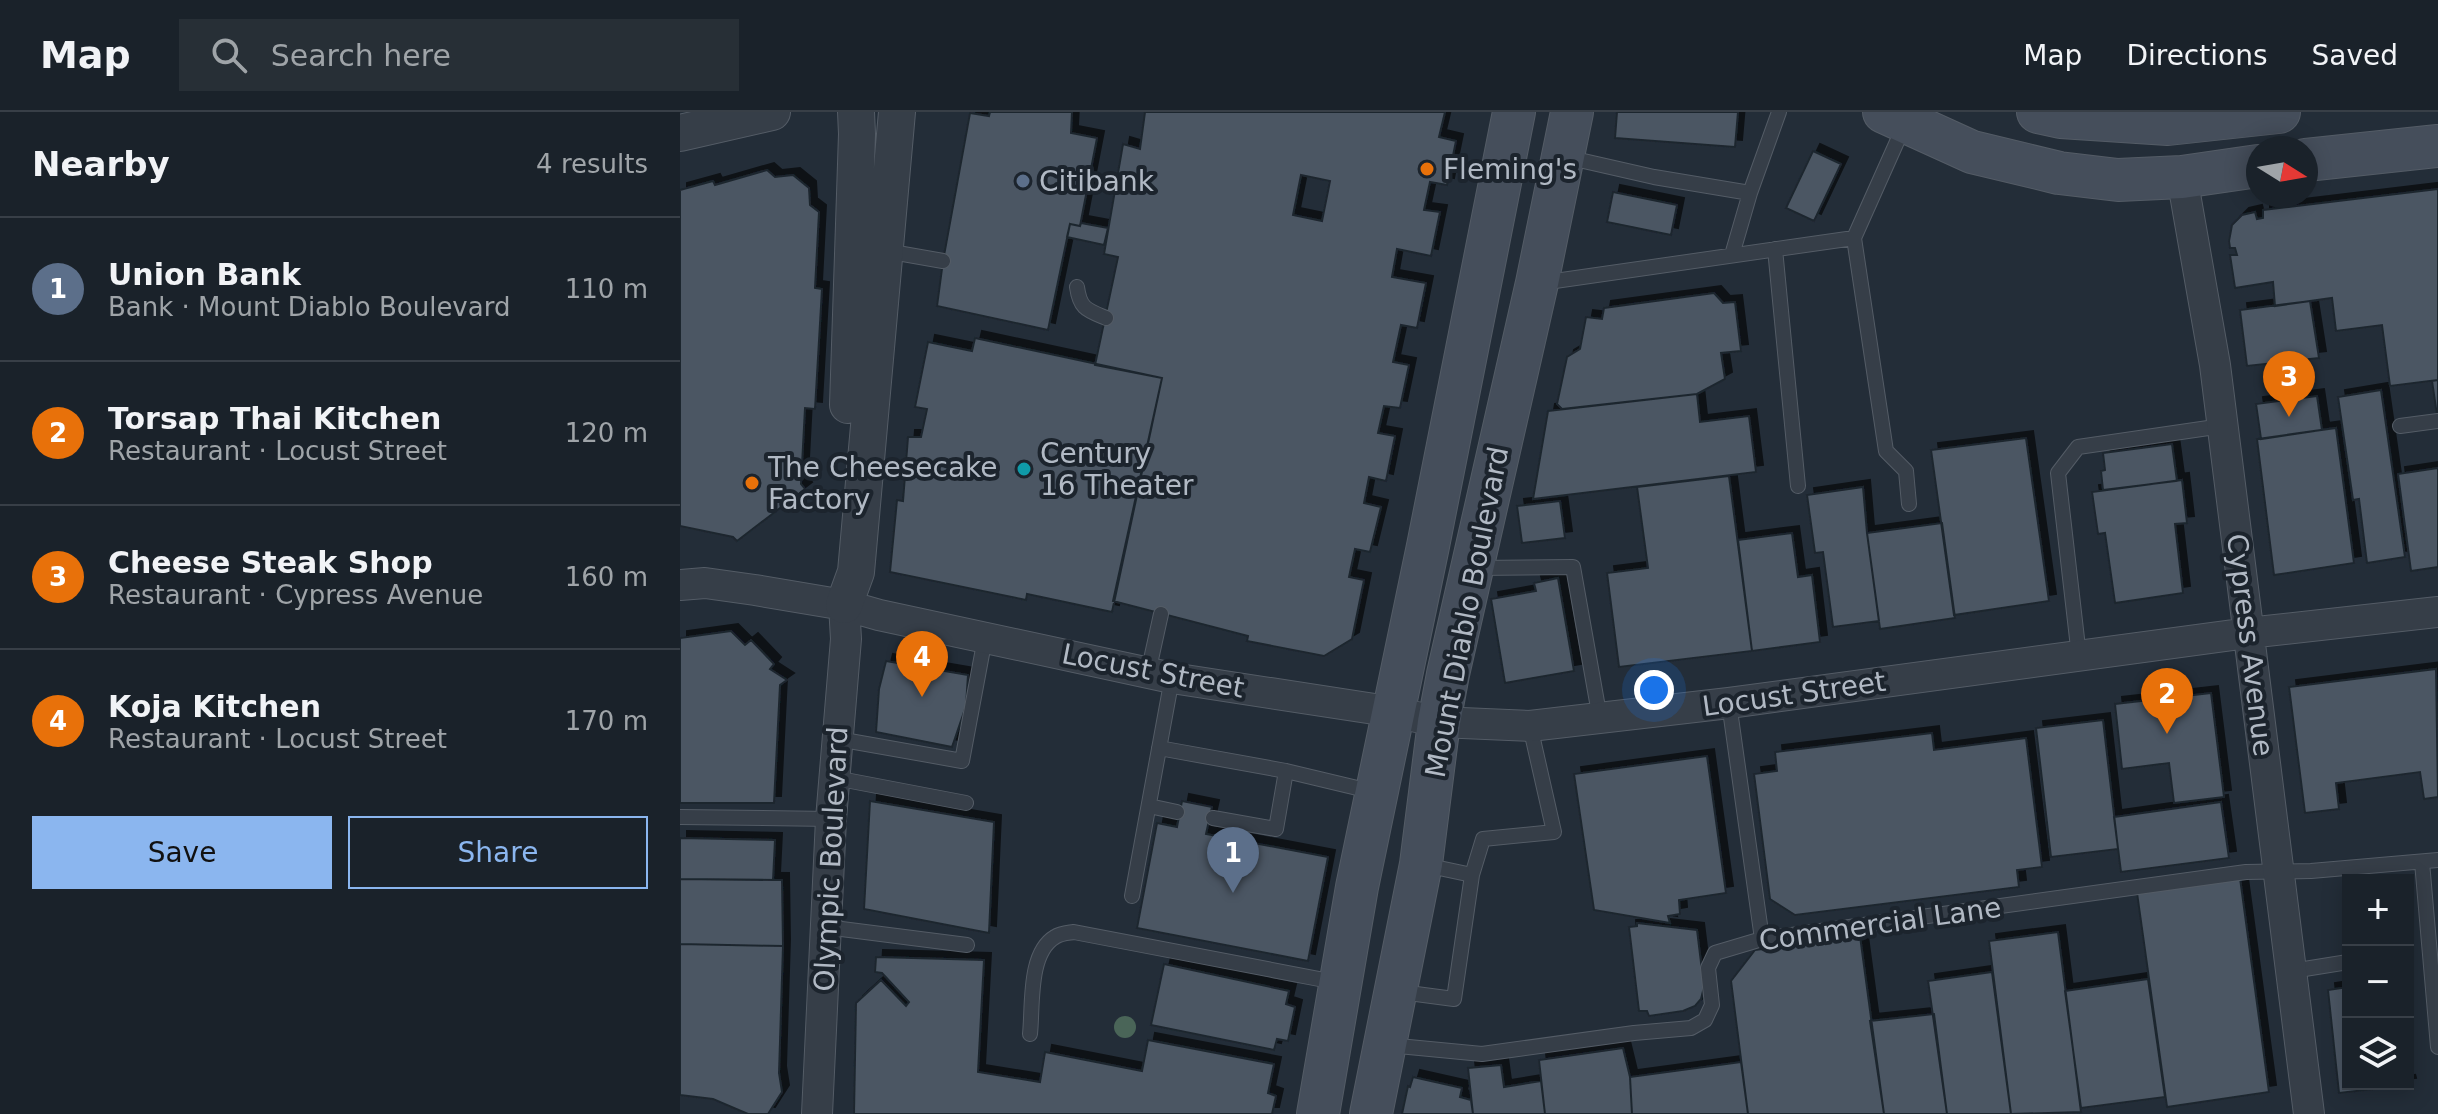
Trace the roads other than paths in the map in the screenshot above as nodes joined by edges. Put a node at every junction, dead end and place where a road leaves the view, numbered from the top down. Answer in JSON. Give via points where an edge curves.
{"nodes":[{"id":1,"x":772,"y":112,"type":"edge"},
{"id":2,"x":856,"y":112,"type":"edge"},
{"id":3,"x":897,"y":112,"type":"edge"},
{"id":4,"x":1514,"y":112,"type":"edge"},
{"id":5,"x":1572,"y":112,"type":"edge"},
{"id":6,"x":1779,"y":112,"type":"edge"},
{"id":7,"x":2038,"y":112,"type":"edge"},
{"id":8,"x":2279,"y":112,"type":"edge"},
{"id":9,"x":1895,"y":117,"type":"edge"},
{"id":10,"x":680,"y":133,"type":"edge"},
{"id":11,"x":2438,"y":146,"type":"edge"},
{"id":12,"x":1562,"y":156,"type":"junction"},
{"id":13,"x":2318,"y":159,"type":"edge"},
{"id":14,"x":2246,"y":168,"type":"edge"},
{"id":15,"x":2182,"y":177,"type":"junction"},
{"id":16,"x":1750,"y":193,"type":"junction"},
{"id":17,"x":1854,"y":238,"type":"junction"},
{"id":18,"x":1775,"y":249,"type":"junction"},
{"id":19,"x":886,"y":251,"type":"junction"},
{"id":20,"x":1732,"y":255,"type":"junction"},
{"id":21,"x":943,"y":261,"type":"dead end"},
{"id":22,"x":1537,"y":283,"type":"junction"},
{"id":23,"x":1077,"y":287,"type":"dead end"},
{"id":24,"x":1106,"y":318,"type":"dead end"},
{"id":25,"x":2438,"y":421,"type":"edge"},
{"id":26,"x":2222,"y":426,"type":"junction"},
{"id":27,"x":2400,"y":426,"type":"dead end"},
{"id":28,"x":1798,"y":486,"type":"dead end"},
{"id":29,"x":1909,"y":504,"type":"dead end"},
{"id":30,"x":1472,"y":568,"type":"junction"},
{"id":31,"x":680,"y":585,"type":"edge"},
{"id":32,"x":844,"y":605,"type":"junction"},
{"id":33,"x":2438,"y":612,"type":"edge"},
{"id":34,"x":1161,"y":614,"type":"dead end"},
{"id":35,"x":2248,"y":633,"type":"junction"},
{"id":36,"x":985,"y":638,"type":"junction"},
{"id":37,"x":2079,"y":656,"type":"junction"},
{"id":38,"x":1160,"y":675,"type":"junction"},
{"id":39,"x":1729,"y":703,"type":"junction"},
{"id":40,"x":1394,"y":712,"type":"junction"},
{"id":41,"x":1600,"y":719,"type":"junction"},
{"id":42,"x":1439,"y":722,"type":"junction"},
{"id":43,"x":1530,"y":726,"type":"junction"},
{"id":44,"x":838,"y":739,"type":"junction"},
{"id":45,"x":1159,"y":748,"type":"junction"},
{"id":46,"x":1286,"y":771,"type":"junction"},
{"id":47,"x":835,"y":778,"type":"junction"},
{"id":48,"x":1377,"y":792,"type":"junction"},
{"id":49,"x":966,"y":803,"type":"dead end"},
{"id":50,"x":1149,"y":806,"type":"junction"},
{"id":51,"x":1177,"y":812,"type":"dead end"},
{"id":52,"x":680,"y":817,"type":"edge"},
{"id":53,"x":1213,"y":818,"type":"dead end"},
{"id":54,"x":831,"y":819,"type":"junction"},
{"id":55,"x":2438,"y":860,"type":"edge"},
{"id":56,"x":2422,"y":862,"type":"junction"},
{"id":57,"x":1421,"y":864,"type":"junction"},
{"id":58,"x":2280,"y":871,"type":"junction"},
{"id":59,"x":2352,"y":874,"type":"edge"},
{"id":60,"x":1472,"y":875,"type":"junction"},
{"id":61,"x":1132,"y":896,"type":"dead end"},
{"id":62,"x":2433,"y":916,"type":"edge"},
{"id":63,"x":826,"y":927,"type":"junction"},
{"id":64,"x":1762,"y":939,"type":"junction"},
{"id":65,"x":967,"y":945,"type":"dead end"},
{"id":66,"x":2342,"y":963,"type":"edge"},
{"id":67,"x":2292,"y":971,"type":"junction"},
{"id":68,"x":1339,"y":983,"type":"junction"},
{"id":69,"x":1397,"y":991,"type":"junction"},
{"id":70,"x":1030,"y":1034,"type":"dead end"},
{"id":71,"x":1384,"y":1044,"type":"junction"},
{"id":72,"x":2438,"y":1047,"type":"edge"},
{"id":73,"x":817,"y":1114,"type":"edge"},
{"id":74,"x":1318,"y":1114,"type":"edge"},
{"id":75,"x":1371,"y":1114,"type":"edge"},
{"id":76,"x":2309,"y":1114,"type":"edge"}],
"edges":[{"from":1,"to":10,"type":"street"},
{"from":2,"to":32,"type":"street","name":"Olympic Boulevard","via":[[847,429],[837,570]]},
{"from":3,"to":19,"type":"street","name":"Olympic Boulevard"},
{"from":4,"to":40,"type":"main road","name":"Mount Diablo Boulevard"},
{"from":5,"to":12,"type":"main road","name":"Mount Diablo Boulevard"},
{"from":6,"to":16,"type":"lane"},
{"from":7,"to":8,"type":"main road","via":[[2168,124]]},
{"from":9,"to":15,"type":"main road","via":[[1972,152],[2059,173],[2118,180]]},
{"from":9,"to":17,"type":"lane"},
{"from":11,"to":13,"type":"main road"},
{"from":12,"to":16,"type":"lane"},
{"from":12,"to":22,"type":"main road","name":"Mount Diablo Boulevard"},
{"from":14,"to":15,"type":"main road"},
{"from":15,"to":26,"type":"street","name":"Cypress Avenue"},
{"from":16,"to":20,"type":"lane"},
{"from":17,"to":18,"type":"lane"},
{"from":17,"to":29,"type":"lane","via":[[1886,451],[1906,471]]},
{"from":18,"to":20,"type":"lane"},
{"from":18,"to":28,"type":"lane"},
{"from":19,"to":21,"type":"lane"},
{"from":19,"to":32,"type":"street","name":"Olympic Boulevard","via":[[856,572]]},
{"from":20,"to":22,"type":"lane"},
{"from":22,"to":30,"type":"main road","name":"Mount Diablo Boulevard"},
{"from":23,"to":24,"type":"lane","via":[[1086,309]]},
{"from":25,"to":27,"type":"lane"},
{"from":26,"to":35,"type":"street","name":"Cypress Avenue"},
{"from":26,"to":37,"type":"lane","via":[[2078,447],[2058,473]]},
{"from":30,"to":41,"type":"lane","via":[[1573,567]]},
{"from":30,"to":42,"type":"main road","name":"Mount Diablo Boulevard"},
{"from":31,"to":32,"type":"street","name":"Locust Street","via":[[705,583]]},
{"from":32,"to":36,"type":"street","name":"Locust Street"},
{"from":32,"to":44,"type":"street","name":"Olympic Boulevard"},
{"from":33,"to":35,"type":"street","name":"Locust Street"},
{"from":34,"to":38,"type":"lane"},
{"from":35,"to":37,"type":"street","name":"Locust Street"},
{"from":35,"to":58,"type":"street","name":"Cypress Avenue"},
{"from":36,"to":38,"type":"street","name":"Locust Street"},
{"from":36,"to":44,"type":"lane","via":[[962,761]]},
{"from":37,"to":39,"type":"street","name":"Locust Street"},
{"from":38,"to":40,"type":"street","name":"Locust Street"},
{"from":38,"to":45,"type":"lane"},
{"from":39,"to":41,"type":"street","name":"Locust Street"},
{"from":39,"to":64,"type":"lane","via":[[1760,872]]},
{"from":40,"to":42,"type":"street","name":"Locust Street"},
{"from":40,"to":48,"type":"main road","name":"Mount Diablo Boulevard"},
{"from":41,"to":43,"type":"street","name":"Locust Street"},
{"from":42,"to":43,"type":"street","name":"Locust Street"},
{"from":42,"to":57,"type":"main road","name":"Mount Diablo Boulevard"},
{"from":43,"to":60,"type":"lane","via":[[1554,832],[1483,839]]},
{"from":44,"to":47,"type":"street","name":"Olympic Boulevard"},
{"from":45,"to":46,"type":"lane"},
{"from":45,"to":50,"type":"lane"},
{"from":46,"to":48,"type":"lane"},
{"from":46,"to":53,"type":"lane","via":[[1276,829]]},
{"from":47,"to":49,"type":"lane"},
{"from":47,"to":54,"type":"street","name":"Olympic Boulevard"},
{"from":48,"to":68,"type":"main road","name":"Mount Diablo Boulevard"},
{"from":50,"to":51,"type":"lane"},
{"from":50,"to":61,"type":"lane"},
{"from":52,"to":54,"type":"lane"},
{"from":54,"to":63,"type":"street","name":"Olympic Boulevard"},
{"from":55,"to":56,"type":"lane","name":"Commercial Lane"},
{"from":56,"to":59,"type":"lane","name":"Commercial Lane"},
{"from":56,"to":62,"type":"lane"},
{"from":57,"to":60,"type":"lane"},
{"from":57,"to":69,"type":"main road","name":"Mount Diablo Boulevard"},
{"from":58,"to":59,"type":"lane","name":"Commercial Lane"},
{"from":58,"to":64,"type":"lane","name":"Commercial Lane"},
{"from":58,"to":67,"type":"street","name":"Cypress Avenue"},
{"from":60,"to":69,"type":"lane","via":[[1454,999]]},
{"from":62,"to":72,"type":"lane"},
{"from":63,"to":65,"type":"lane"},
{"from":63,"to":73,"type":"street","name":"Olympic Boulevard"},
{"from":64,"to":71,"type":"lane","name":"Commercial Lane","via":[[1715,953],[1708,968],[1712,1005],[1705,1020],[1691,1028],[1482,1054]]},
{"from":66,"to":67,"type":"lane"},
{"from":67,"to":76,"type":"street","name":"Cypress Avenue"},
{"from":68,"to":70,"type":"lane","via":[[1074,932],[1057,935],[1043,947],[1036,964]]},
{"from":68,"to":74,"type":"main road","name":"Mount Diablo Boulevard"},
{"from":69,"to":71,"type":"main road","name":"Mount Diablo Boulevard"},
{"from":71,"to":75,"type":"main road","name":"Mount Diablo Boulevard"}]}
